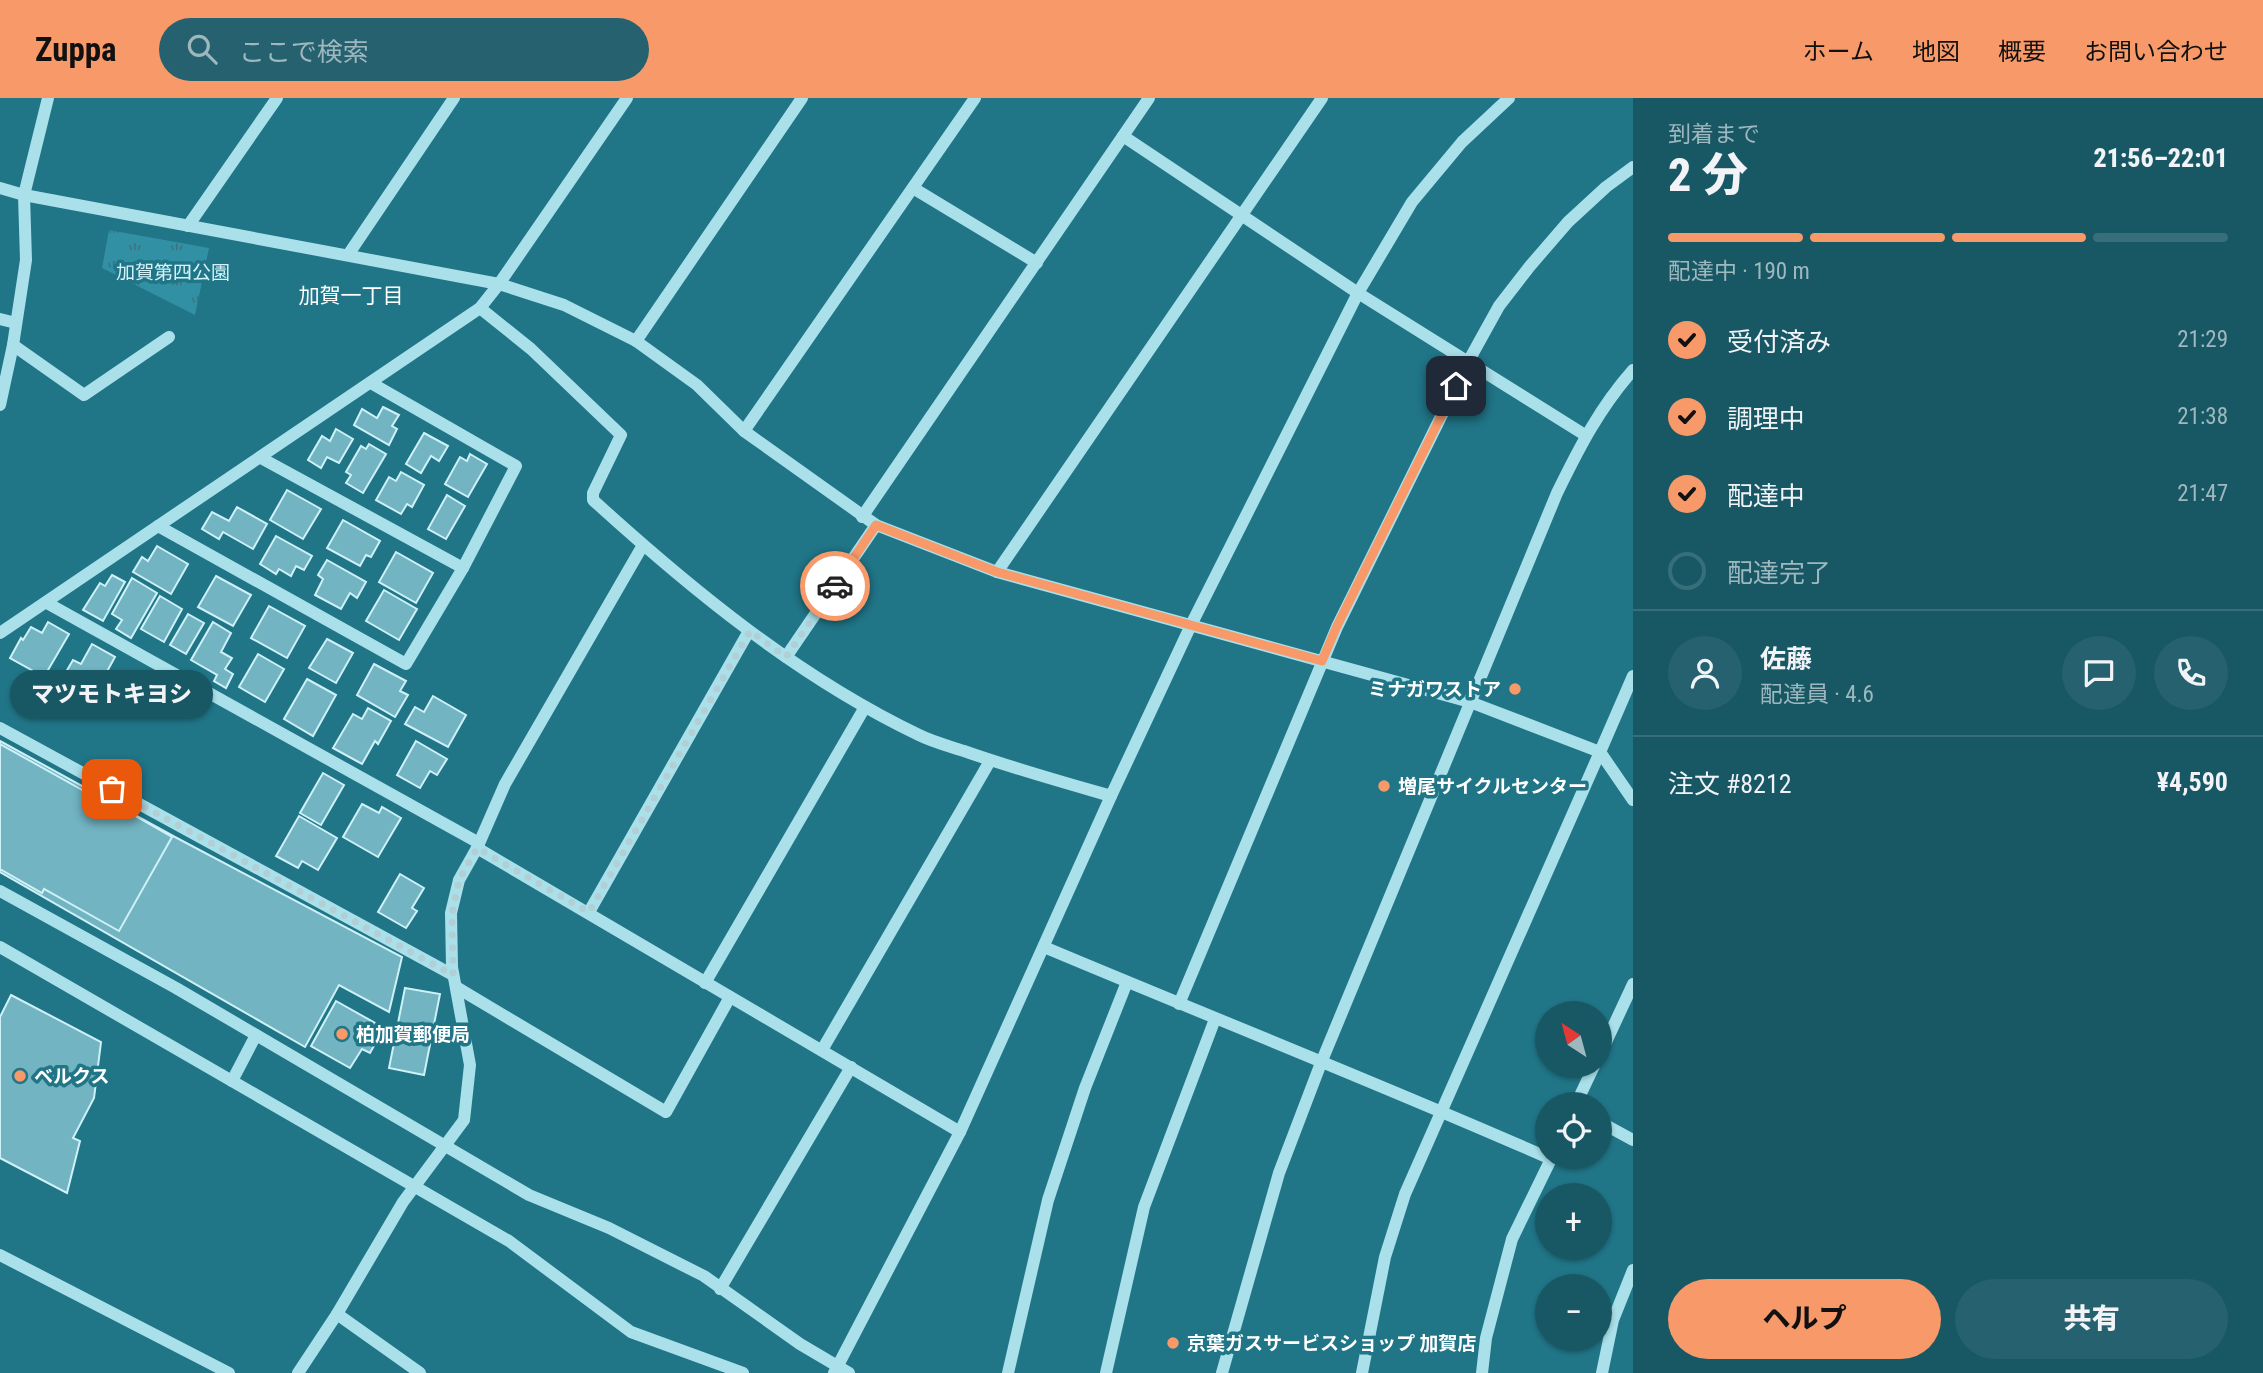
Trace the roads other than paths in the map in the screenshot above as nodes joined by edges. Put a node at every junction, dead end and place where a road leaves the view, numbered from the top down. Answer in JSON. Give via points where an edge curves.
{"nodes":[{"id":1,"x":48,"y":98,"type":"edge"},
{"id":2,"x":277,"y":98,"type":"edge"},
{"id":3,"x":454,"y":98,"type":"edge"},
{"id":4,"x":627,"y":98,"type":"edge"},
{"id":5,"x":802,"y":98,"type":"edge"},
{"id":6,"x":975,"y":98,"type":"edge"},
{"id":7,"x":1149,"y":98,"type":"edge"},
{"id":8,"x":1322,"y":98,"type":"edge"},
{"id":9,"x":1509,"y":98,"type":"edge"},
{"id":10,"x":1123,"y":136,"type":"junction"},
{"id":11,"x":1633,"y":167,"type":"edge"},
{"id":12,"x":0,"y":188,"type":"edge"},
{"id":13,"x":913,"y":188,"type":"junction"},
{"id":14,"x":24,"y":195,"type":"junction"},
{"id":15,"x":1241,"y":215,"type":"junction"},
{"id":16,"x":188,"y":226,"type":"junction"},
{"id":17,"x":348,"y":255,"type":"junction"},
{"id":18,"x":1037,"y":263,"type":"junction"},
{"id":19,"x":499,"y":284,"type":"junction"},
{"id":20,"x":1358,"y":293,"type":"junction"},
{"id":21,"x":480,"y":308,"type":"junction"},
{"id":22,"x":0,"y":319,"type":"edge"},
{"id":23,"x":16,"y":323,"type":"junction"},
{"id":24,"x":169,"y":337,"type":"dead end"},
{"id":25,"x":636,"y":341,"type":"junction"},
{"id":26,"x":13,"y":345,"type":"junction"},
{"id":27,"x":1468,"y":362,"type":"junction"},
{"id":28,"x":1633,"y":370,"type":"edge"},
{"id":29,"x":371,"y":383,"type":"junction"},
{"id":30,"x":0,"y":405,"type":"edge"},
{"id":31,"x":744,"y":431,"type":"junction"},
{"id":32,"x":1585,"y":435,"type":"junction"},
{"id":33,"x":261,"y":458,"type":"junction"},
{"id":34,"x":862,"y":516,"type":"junction"},
{"id":35,"x":876,"y":525,"type":"junction"},
{"id":36,"x":158,"y":526,"type":"junction"},
{"id":37,"x":643,"y":545,"type":"junction"},
{"id":38,"x":463,"y":568,"type":"junction"},
{"id":39,"x":997,"y":572,"type":"junction"},
{"id":40,"x":47,"y":603,"type":"junction"},
{"id":41,"x":1191,"y":625,"type":"junction"},
{"id":42,"x":750,"y":631,"type":"junction"},
{"id":43,"x":0,"y":634,"type":"edge"},
{"id":44,"x":786,"y":657,"type":"junction"},
{"id":45,"x":1322,"y":661,"type":"junction"},
{"id":46,"x":1633,"y":676,"type":"edge"},
{"id":47,"x":1470,"y":702,"type":"junction"},
{"id":48,"x":864,"y":707,"type":"junction"},
{"id":49,"x":0,"y":728,"type":"edge"},
{"id":50,"x":1601,"y":752,"type":"junction"},
{"id":51,"x":990,"y":761,"type":"junction"},
{"id":52,"x":1111,"y":796,"type":"junction"},
{"id":53,"x":1633,"y":800,"type":"edge"},
{"id":54,"x":478,"y":845,"type":"junction"},
{"id":55,"x":0,"y":891,"type":"edge"},
{"id":56,"x":589,"y":912,"type":"junction"},
{"id":57,"x":0,"y":947,"type":"edge"},
{"id":58,"x":1044,"y":947,"type":"junction"},
{"id":59,"x":454,"y":981,"type":"junction"},
{"id":60,"x":1127,"y":982,"type":"junction"},
{"id":61,"x":705,"y":983,"type":"junction"},
{"id":62,"x":1633,"y":984,"type":"edge"},
{"id":63,"x":730,"y":997,"type":"junction"},
{"id":64,"x":1179,"y":1004,"type":"junction"},
{"id":65,"x":1215,"y":1019,"type":"junction"},
{"id":66,"x":1612,"y":1029,"type":"edge"},
{"id":67,"x":256,"y":1035,"type":"junction"},
{"id":68,"x":822,"y":1050,"type":"junction"},
{"id":69,"x":1321,"y":1063,"type":"junction"},
{"id":70,"x":851,"y":1067,"type":"junction"},
{"id":71,"x":232,"y":1081,"type":"junction"},
{"id":72,"x":1441,"y":1110,"type":"junction"},
{"id":73,"x":1612,"y":1129,"type":"edge"},
{"id":74,"x":960,"y":1132,"type":"junction"},
{"id":75,"x":1633,"y":1140,"type":"edge"},
{"id":76,"x":445,"y":1146,"type":"junction"},
{"id":77,"x":1535,"y":1151,"type":"edge"},
{"id":78,"x":1546,"y":1169,"type":"edge"},
{"id":79,"x":415,"y":1186,"type":"junction"},
{"id":80,"x":0,"y":1255,"type":"edge"},
{"id":81,"x":1633,"y":1270,"type":"edge"},
{"id":82,"x":720,"y":1289,"type":"junction"},
{"id":83,"x":337,"y":1314,"type":"junction"},
{"id":84,"x":836,"y":1370,"type":"edge"},
{"id":85,"x":229,"y":1373,"type":"edge"},
{"id":86,"x":298,"y":1373,"type":"edge"},
{"id":87,"x":420,"y":1373,"type":"edge"},
{"id":88,"x":743,"y":1373,"type":"edge"},
{"id":89,"x":849,"y":1373,"type":"edge"},
{"id":90,"x":1008,"y":1373,"type":"edge"},
{"id":91,"x":1106,"y":1373,"type":"edge"},
{"id":92,"x":1222,"y":1373,"type":"edge"},
{"id":93,"x":1362,"y":1373,"type":"edge"},
{"id":94,"x":1482,"y":1373,"type":"edge"},
{"id":95,"x":1602,"y":1373,"type":"edge"}],
"edges":[{"from":1,"to":14,"type":"street"},
{"from":2,"to":16,"type":"street"},
{"from":3,"to":17,"type":"street"},
{"from":4,"to":19,"type":"street"},
{"from":5,"to":25,"type":"street"},
{"from":6,"to":13,"type":"street"},
{"from":7,"to":10,"type":"street"},
{"from":8,"to":15,"type":"street"},
{"from":9,"to":20,"type":"street","via":[[1462,142],[1412,202]]},
{"from":10,"to":15,"type":"street"},
{"from":10,"to":18,"type":"street"},
{"from":11,"to":27,"type":"street","via":[[1568,222],[1530,266],[1499,306]]},
{"from":12,"to":14,"type":"street"},
{"from":13,"to":18,"type":"street"},
{"from":13,"to":31,"type":"street"},
{"from":14,"to":16,"type":"street"},
{"from":14,"to":23,"type":"street","via":[[26,260]]},
{"from":15,"to":20,"type":"street"},
{"from":15,"to":39,"type":"street"},
{"from":16,"to":17,"type":"street"},
{"from":17,"to":19,"type":"street"},
{"from":18,"to":34,"type":"street"},
{"from":19,"to":21,"type":"street"},
{"from":19,"to":25,"type":"street","via":[[564,305]]},
{"from":20,"to":27,"type":"street"},
{"from":20,"to":41,"type":"street"},
{"from":21,"to":29,"type":"street"},
{"from":21,"to":37,"type":"street","via":[[531,349],[621,435],[593,500]]},
{"from":22,"to":23,"type":"street"},
{"from":23,"to":26,"type":"street"},
{"from":24,"to":26,"type":"street","via":[[84,396]]},
{"from":25,"to":31,"type":"street","via":[[696,385]]},
{"from":26,"to":30,"type":"street"},
{"from":27,"to":32,"type":"street"},
{"from":27,"to":45,"type":"street"},
{"from":28,"to":32,"type":"street"},
{"from":29,"to":33,"type":"street"},
{"from":29,"to":38,"type":"street","via":[[516,466]]},
{"from":31,"to":34,"type":"street"},
{"from":32,"to":47,"type":"street"},
{"from":33,"to":36,"type":"street"},
{"from":33,"to":38,"type":"street"},
{"from":34,"to":35,"type":"street"},
{"from":35,"to":39,"type":"street"},
{"from":35,"to":44,"type":"street"},
{"from":36,"to":38,"type":"street","via":[[406,664]]},
{"from":36,"to":40,"type":"street"},
{"from":37,"to":42,"type":"street"},
{"from":37,"to":54,"type":"street","via":[[505,784]]},
{"from":39,"to":41,"type":"street"},
{"from":40,"to":43,"type":"street"},
{"from":40,"to":54,"type":"street"},
{"from":41,"to":45,"type":"street"},
{"from":41,"to":52,"type":"street"},
{"from":42,"to":44,"type":"street"},
{"from":42,"to":56,"type":"street"},
{"from":44,"to":48,"type":"street"},
{"from":45,"to":47,"type":"street"},
{"from":45,"to":64,"type":"street"},
{"from":46,"to":50,"type":"street"},
{"from":47,"to":50,"type":"street"},
{"from":47,"to":69,"type":"street"},
{"from":48,"to":51,"type":"street","via":[[921,736]]},
{"from":48,"to":61,"type":"street"},
{"from":49,"to":59,"type":"street"},
{"from":50,"to":53,"type":"street"},
{"from":50,"to":72,"type":"street"},
{"from":51,"to":52,"type":"street"},
{"from":51,"to":68,"type":"street"},
{"from":52,"to":58,"type":"street"},
{"from":54,"to":56,"type":"street"},
{"from":54,"to":59,"type":"street","via":[[459,880],[452,913]]},
{"from":55,"to":67,"type":"street"},
{"from":56,"to":61,"type":"street"},
{"from":57,"to":71,"type":"street"},
{"from":58,"to":60,"type":"street"},
{"from":58,"to":74,"type":"street"},
{"from":59,"to":63,"type":"street","via":[[666,1112]]},
{"from":59,"to":76,"type":"street","via":[[470,1065],[464,1120]]},
{"from":60,"to":64,"type":"street"},
{"from":60,"to":90,"type":"street","via":[[1048,1200]]},
{"from":61,"to":63,"type":"street"},
{"from":62,"to":66,"type":"street"},
{"from":63,"to":68,"type":"street"},
{"from":64,"to":65,"type":"street"},
{"from":65,"to":69,"type":"street"},
{"from":65,"to":91,"type":"street","via":[[1144,1207]]},
{"from":67,"to":71,"type":"street"},
{"from":67,"to":76,"type":"street"},
{"from":68,"to":70,"type":"street"},
{"from":69,"to":72,"type":"street"},
{"from":69,"to":92,"type":"street","via":[[1279,1173]]},
{"from":70,"to":74,"type":"street"},
{"from":70,"to":82,"type":"street"},
{"from":71,"to":79,"type":"street"},
{"from":72,"to":77,"type":"street"},
{"from":72,"to":93,"type":"street","via":[[1405,1194],[1385,1257]]},
{"from":73,"to":75,"type":"street"},
{"from":74,"to":84,"type":"street"},
{"from":76,"to":79,"type":"street"},
{"from":76,"to":82,"type":"street","via":[[529,1195],[610,1228],[704,1276]]},
{"from":78,"to":94,"type":"street","via":[[1512,1239],[1486,1338]]},
{"from":79,"to":83,"type":"street"},
{"from":79,"to":88,"type":"street","via":[[509,1241],[631,1332]]},
{"from":80,"to":85,"type":"street"},
{"from":81,"to":95,"type":"street","via":[[1613,1320]]},
{"from":82,"to":84,"type":"street"},
{"from":83,"to":86,"type":"street"},
{"from":83,"to":87,"type":"street"},
{"from":84,"to":89,"type":"street"}]}
